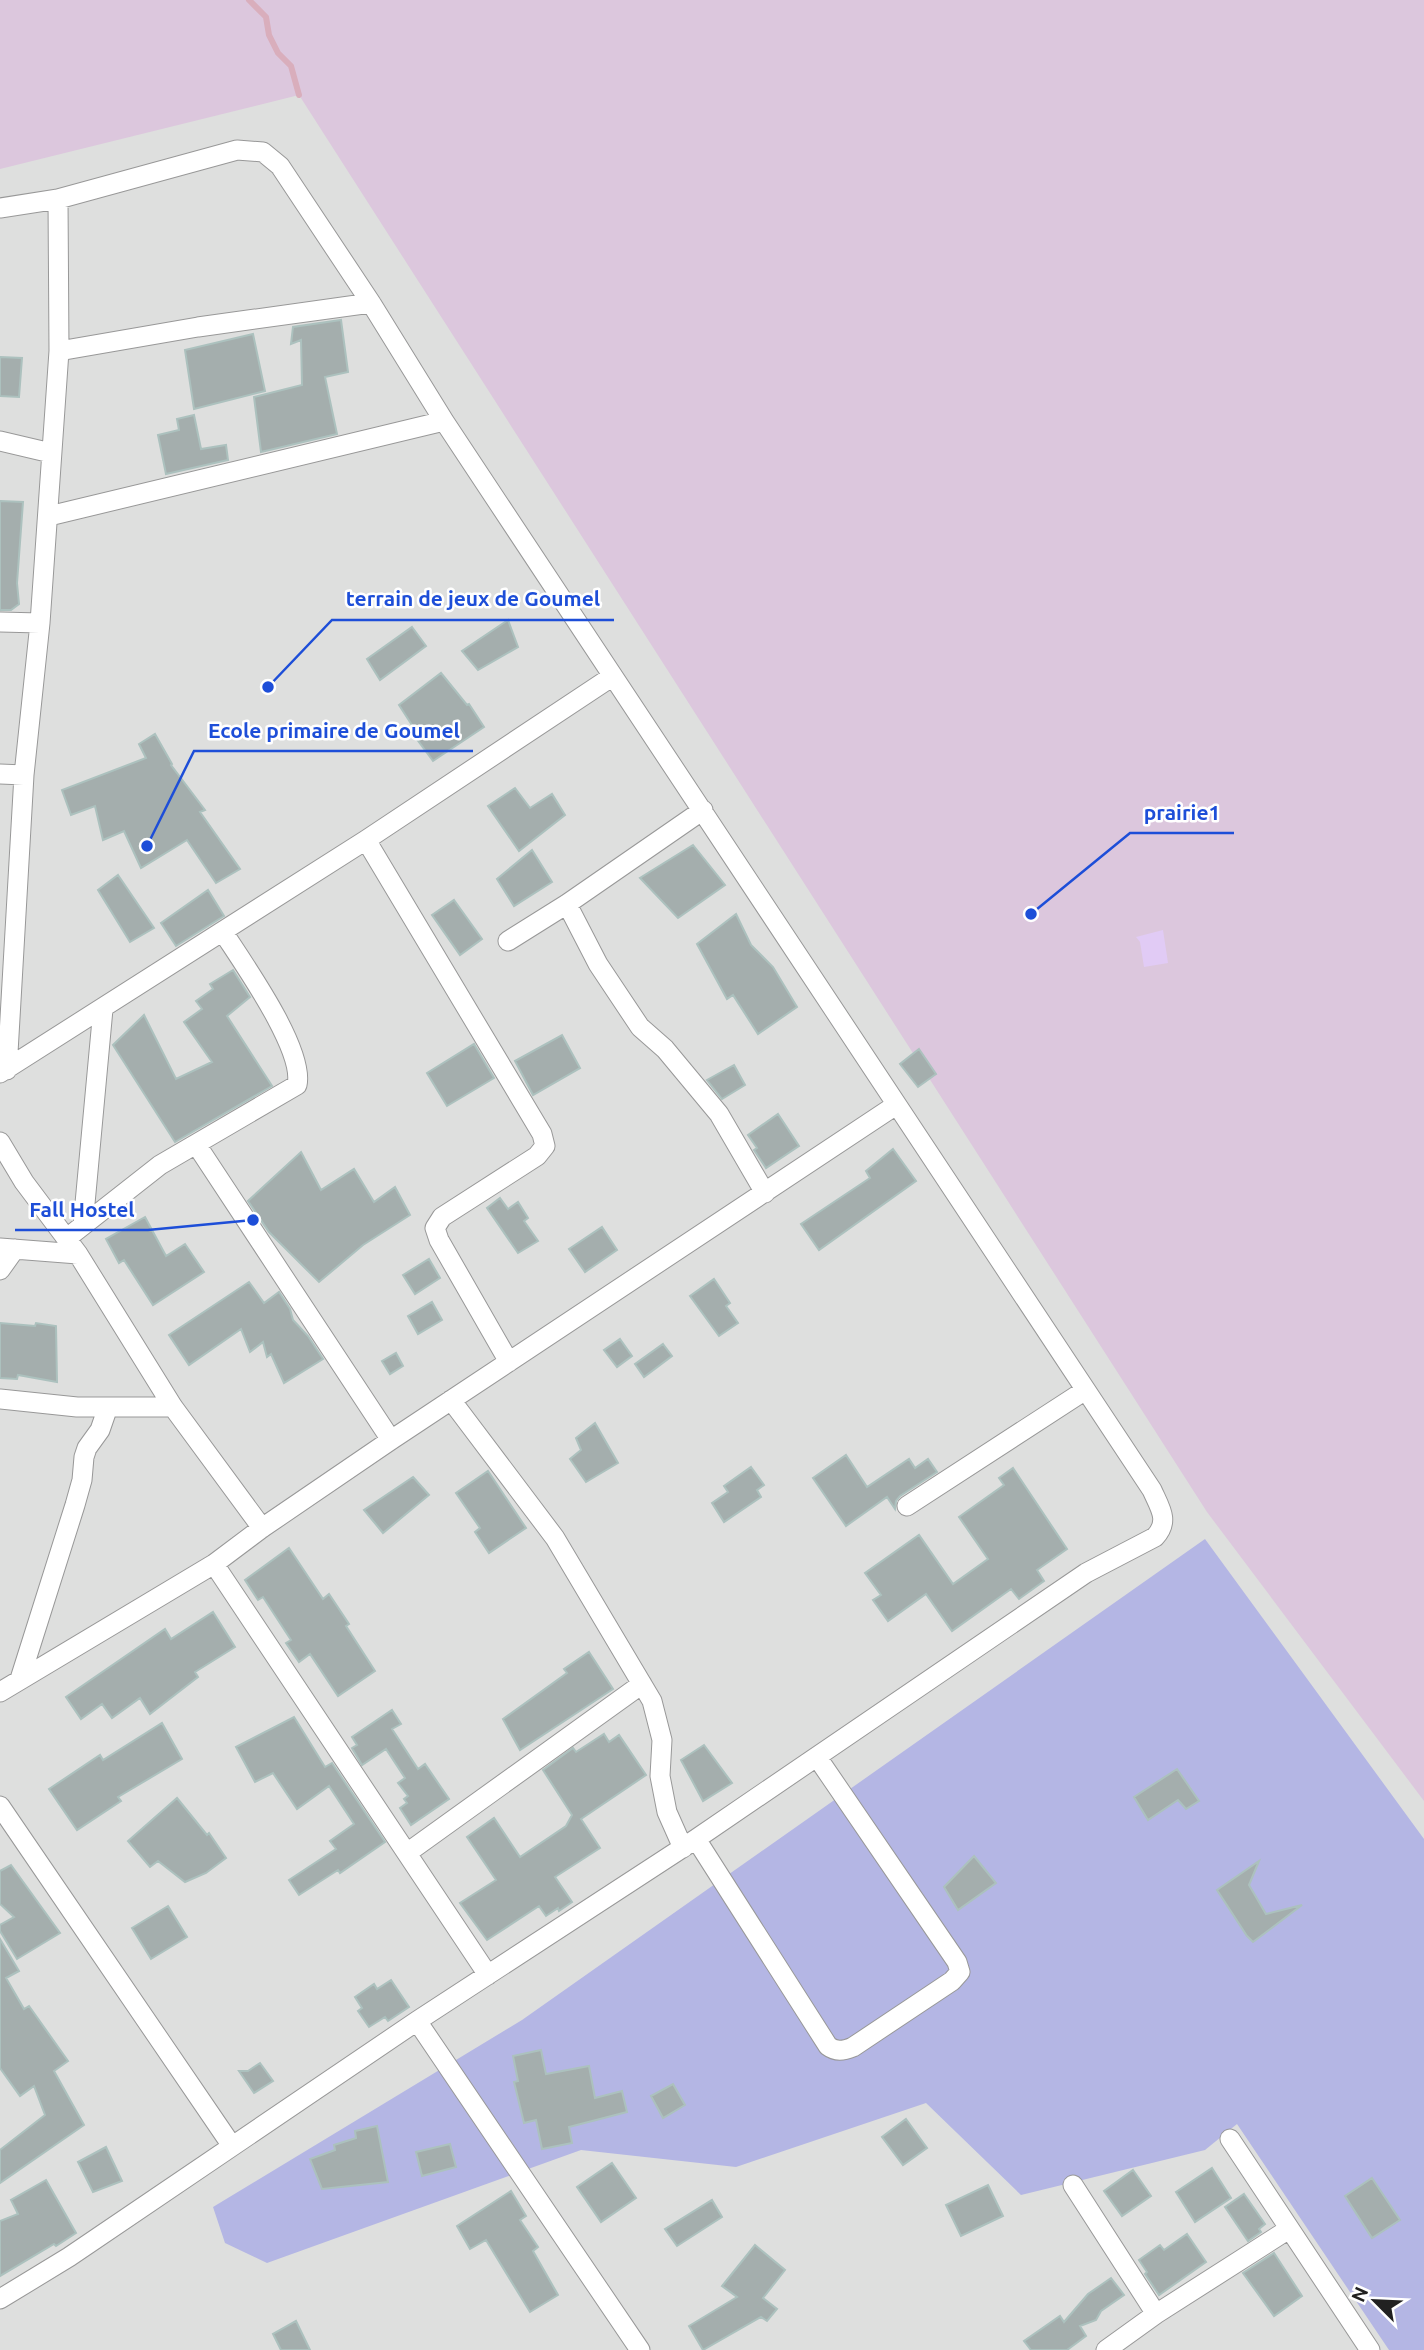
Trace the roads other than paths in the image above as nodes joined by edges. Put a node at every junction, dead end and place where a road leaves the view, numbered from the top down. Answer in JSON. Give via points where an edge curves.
{"nodes":[{"id":1,"x":58,"y":199,"type":"junction"},
{"id":2,"x":0,"y":208,"type":"edge"},
{"id":3,"x":371,"y":303,"type":"junction"},
{"id":4,"x":59,"y":351,"type":"junction"},
{"id":5,"x":444,"y":421,"type":"junction"},
{"id":6,"x":0,"y":441,"type":"edge"},
{"id":7,"x":51,"y":453,"type":"junction"},
{"id":8,"x":49,"y":516,"type":"junction"},
{"id":9,"x":0,"y":622,"type":"edge"},
{"id":10,"x":40,"y":623,"type":"junction"},
{"id":11,"x":613,"y":676,"type":"junction"},
{"id":12,"x":0,"y":774,"type":"edge"},
{"id":13,"x":24,"y":775,"type":"junction"},
{"id":14,"x":703,"y":810,"type":"junction"},
{"id":15,"x":366,"y":841,"type":"junction"},
{"id":16,"x":568,"y":904,"type":"junction"},
{"id":17,"x":223,"y":932,"type":"junction"},
{"id":18,"x":508,"y":941,"type":"dead end"},
{"id":19,"x":103,"y":1009,"type":"junction"},
{"id":20,"x":4,"y":1072,"type":"edge"},
{"id":21,"x":896,"y":1104,"type":"junction"},
{"id":22,"x":0,"y":1142,"type":"edge"},
{"id":23,"x":196,"y":1144,"type":"junction"},
{"id":24,"x":765,"y":1193,"type":"junction"},
{"id":25,"x":83,"y":1225,"type":"junction"},
{"id":26,"x":73,"y":1246,"type":"junction"},
{"id":27,"x":7,"y":1249,"type":"edge"},
{"id":28,"x":0,"y":1270,"type":"edge"},
{"id":29,"x":509,"y":1362,"type":"junction"},
{"id":30,"x":1084,"y":1391,"type":"junction"},
{"id":31,"x":0,"y":1399,"type":"edge"},
{"id":32,"x":451,"y":1400,"type":"junction"},
{"id":33,"x":108,"y":1407,"type":"junction"},
{"id":34,"x":173,"y":1407,"type":"junction"},
{"id":35,"x":391,"y":1440,"type":"junction"},
{"id":36,"x":907,"y":1506,"type":"dead end"},
{"id":37,"x":261,"y":1528,"type":"junction"},
{"id":38,"x":214,"y":1564,"type":"junction"},
{"id":39,"x":20,"y":1679,"type":"junction"},
{"id":40,"x":642,"y":1684,"type":"junction"},
{"id":41,"x":0,"y":1692,"type":"edge"},
{"id":42,"x":817,"y":1757,"type":"junction"},
{"id":43,"x":0,"y":1806,"type":"edge"},
{"id":44,"x":689,"y":1844,"type":"junction"},
{"id":45,"x":407,"y":1853,"type":"junction"},
{"id":46,"x":488,"y":1975,"type":"junction"},
{"id":47,"x":417,"y":2021,"type":"junction"},
{"id":48,"x":1230,"y":2139,"type":"dead end"},
{"id":49,"x":232,"y":2146,"type":"junction"},
{"id":50,"x":1073,"y":2185,"type":"dead end"},
{"id":51,"x":1289,"y":2228,"type":"junction"},
{"id":52,"x":0,"y":2299,"type":"edge"},
{"id":53,"x":1156,"y":2314,"type":"junction"},
{"id":54,"x":640,"y":2350,"type":"edge"},
{"id":55,"x":1106,"y":2350,"type":"edge"},
{"id":56,"x":1370,"y":2350,"type":"edge"}],
"edges":[{"from":1,"to":2,"type":"street"},
{"from":1,"to":3,"type":"street","via":[[237,150],[263,152],[279,166]]},
{"from":1,"to":4,"type":"street"},
{"from":3,"to":4,"type":"street"},
{"from":3,"to":5,"type":"street"},
{"from":4,"to":7,"type":"street"},
{"from":5,"to":8,"type":"street"},
{"from":5,"to":11,"type":"street"},
{"from":6,"to":7,"type":"street"},
{"from":7,"to":8,"type":"street"},
{"from":8,"to":10,"type":"street"},
{"from":9,"to":10,"type":"street"},
{"from":10,"to":13,"type":"street"},
{"from":11,"to":14,"type":"street"},
{"from":11,"to":15,"type":"street"},
{"from":12,"to":13,"type":"street"},
{"from":13,"to":20,"type":"street"},
{"from":14,"to":16,"type":"street"},
{"from":14,"to":21,"type":"street"},
{"from":15,"to":17,"type":"street"},
{"from":15,"to":29,"type":"street","via":[[542,1134],[545,1146],[537,1156],[442,1217],[435,1228]]},
{"from":16,"to":18,"type":"street"},
{"from":16,"to":24,"type":"street","via":[[598,964],[640,1027],[665,1049],[719,1114]]},
{"from":17,"to":19,"type":"street"},
{"from":17,"to":23,"type":"street","via":[[272,1008],[299,1076],[297,1085]]},
{"from":19,"to":20,"type":"street"},
{"from":19,"to":25,"type":"street"},
{"from":21,"to":24,"type":"street"},
{"from":21,"to":30,"type":"street"},
{"from":22,"to":26,"type":"street"},
{"from":23,"to":25,"type":"street","via":[[160,1165]]},
{"from":23,"to":35,"type":"street"},
{"from":24,"to":29,"type":"street"},
{"from":25,"to":26,"type":"street"},
{"from":26,"to":27,"type":"street"},
{"from":26,"to":34,"type":"street"},
{"from":27,"to":28,"type":"street"},
{"from":29,"to":32,"type":"street"},
{"from":30,"to":36,"type":"street"},
{"from":30,"to":42,"type":"street","via":[[1152,1490],[1162,1512],[1163,1529],[1086,1573]]},
{"from":31,"to":33,"type":"street"},
{"from":32,"to":35,"type":"street"},
{"from":32,"to":40,"type":"street","via":[[555,1538]]},
{"from":33,"to":34,"type":"street"},
{"from":33,"to":39,"type":"street","via":[[84,1457],[75,1505]]},
{"from":34,"to":37,"type":"street"},
{"from":35,"to":37,"type":"street"},
{"from":37,"to":38,"type":"street"},
{"from":38,"to":39,"type":"street"},
{"from":38,"to":45,"type":"street"},
{"from":39,"to":41,"type":"street"},
{"from":40,"to":44,"type":"street","via":[[663,1740],[660,1776],[667,1812]]},
{"from":40,"to":45,"type":"street"},
{"from":42,"to":44,"type":"street"},
{"from":42,"to":44,"type":"street","via":[[957,1962],[959,1975],[941,1988],[853,2047],[833,2050]]},
{"from":43,"to":49,"type":"street"},
{"from":44,"to":46,"type":"street"},
{"from":45,"to":46,"type":"street"},
{"from":46,"to":47,"type":"street"},
{"from":47,"to":49,"type":"street"},
{"from":47,"to":54,"type":"street"},
{"from":48,"to":51,"type":"street"},
{"from":49,"to":52,"type":"street"},
{"from":50,"to":53,"type":"street"},
{"from":51,"to":53,"type":"street"},
{"from":51,"to":56,"type":"street"},
{"from":53,"to":55,"type":"street"}]}
